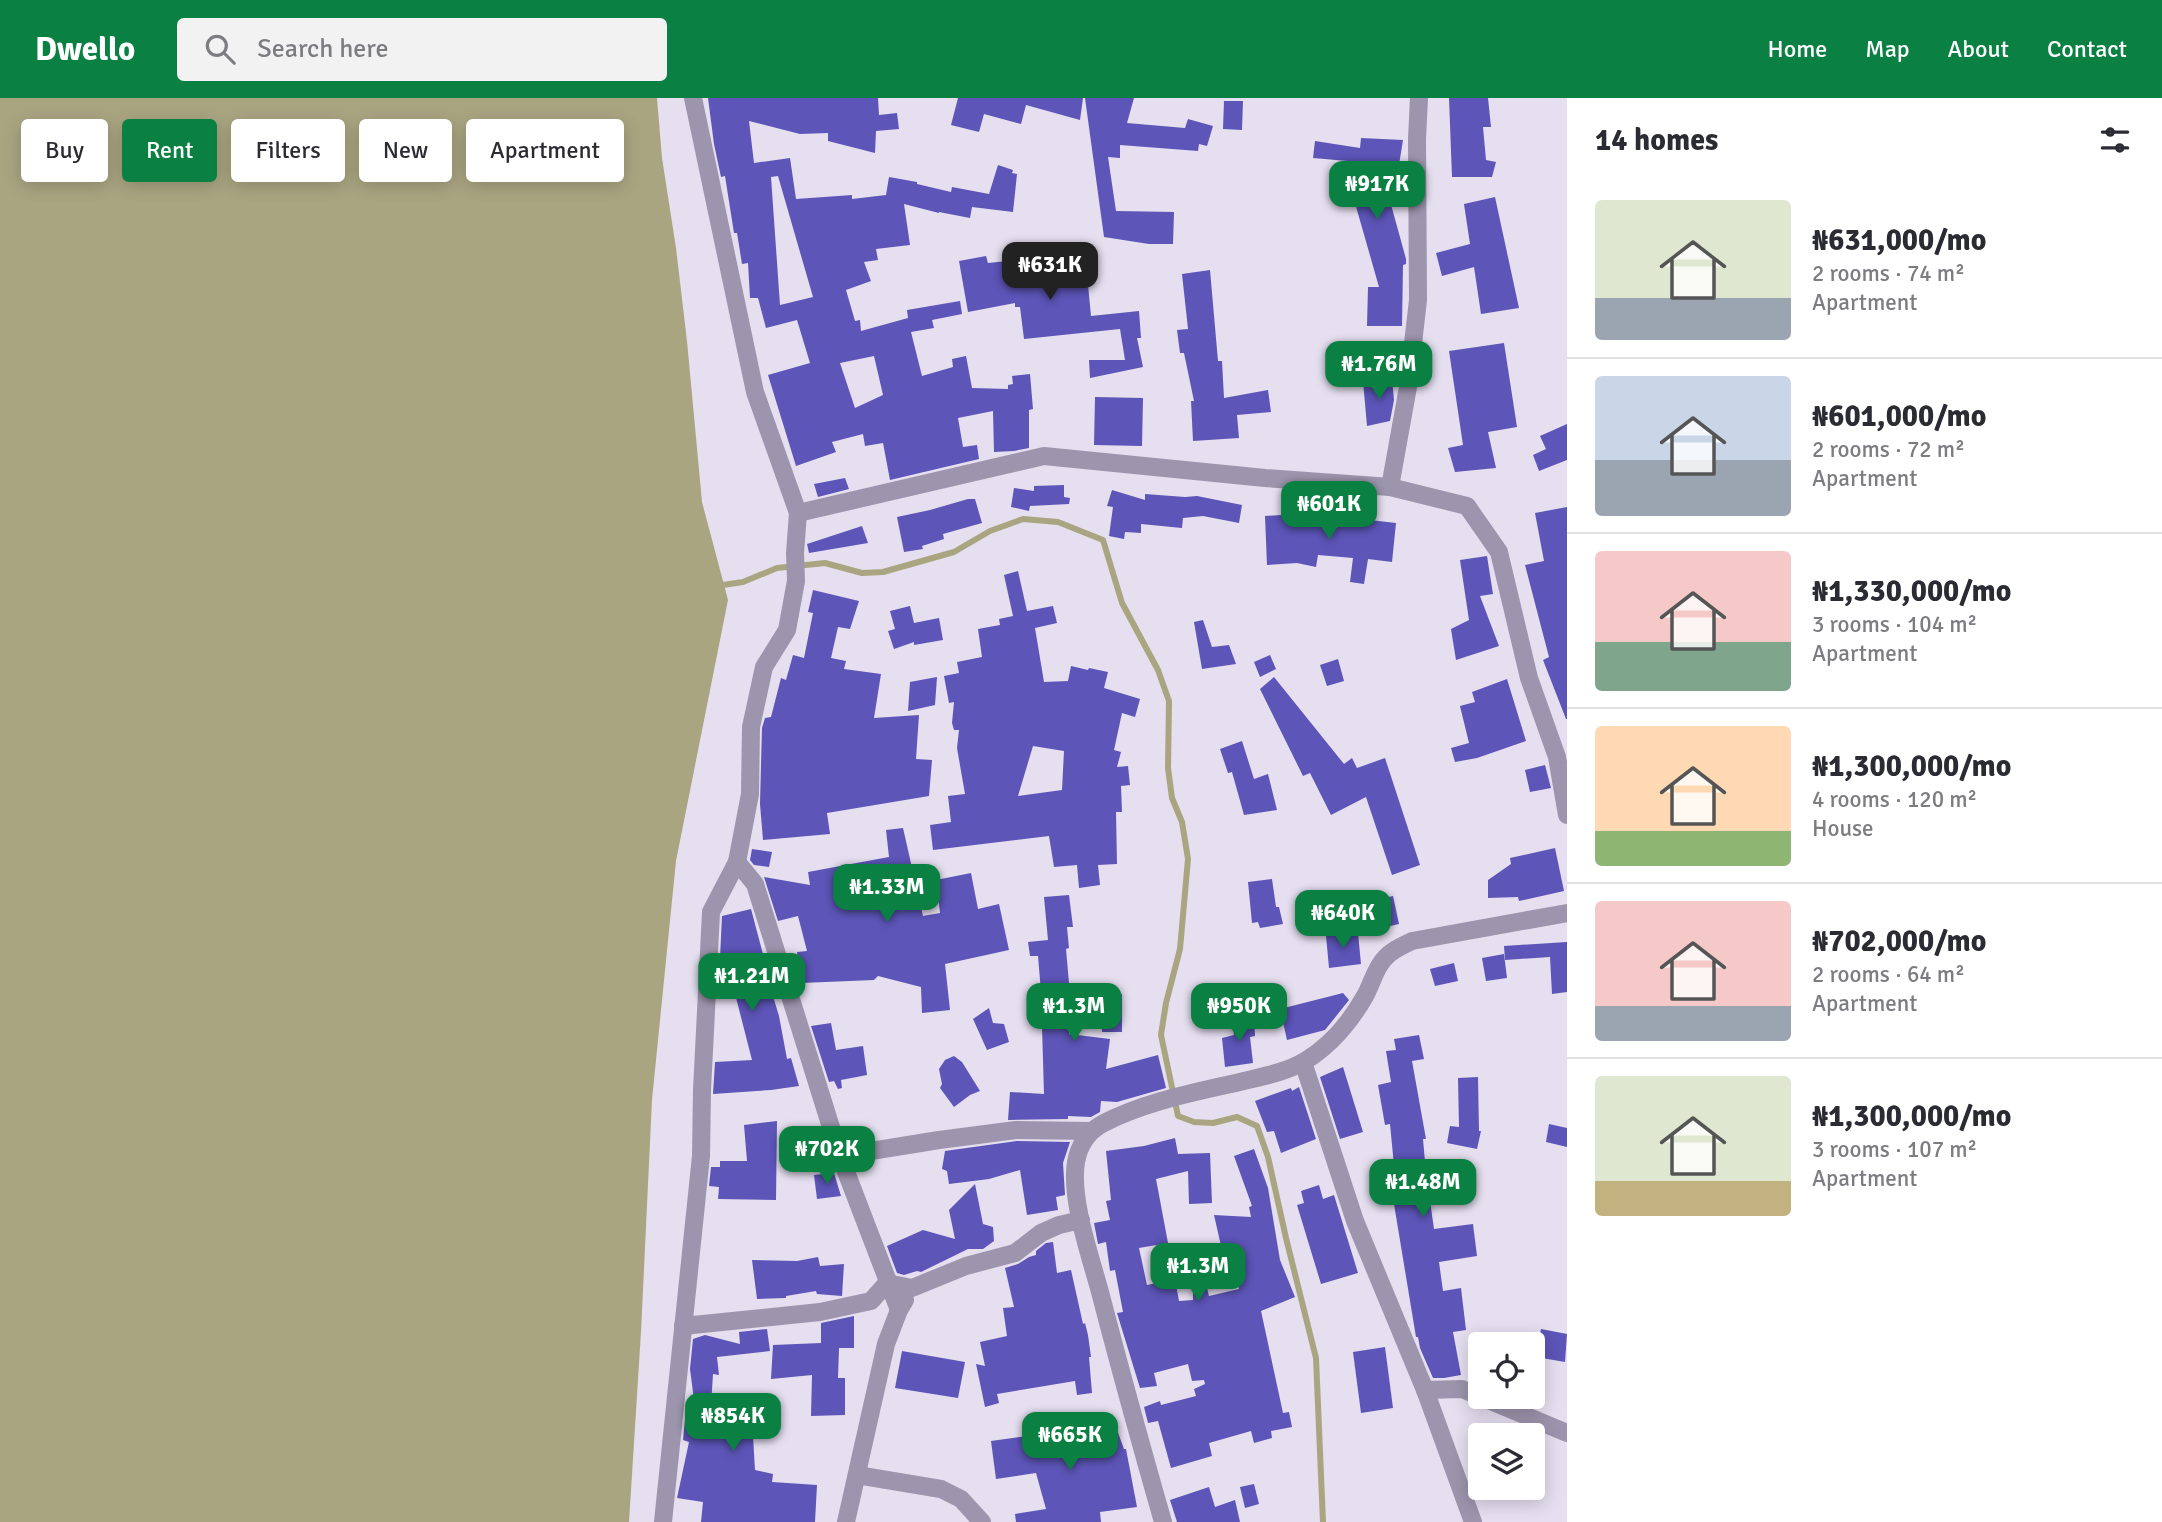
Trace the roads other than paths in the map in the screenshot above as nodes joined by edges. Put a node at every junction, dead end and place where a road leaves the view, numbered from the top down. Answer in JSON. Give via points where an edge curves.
{"nodes":[{"id":1,"x":692,"y":98,"type":"edge"},
{"id":2,"x":1419,"y":98,"type":"edge"},
{"id":3,"x":1390,"y":487,"type":"junction"},
{"id":4,"x":798,"y":513,"type":"junction"},
{"id":5,"x":1567,"y":816,"type":"edge"},
{"id":6,"x":737,"y":862,"type":"junction"},
{"id":7,"x":1567,"y":913,"type":"edge"},
{"id":8,"x":1303,"y":1062,"type":"junction"},
{"id":9,"x":1091,"y":1131,"type":"junction"},
{"id":10,"x":840,"y":1156,"type":"junction"},
{"id":11,"x":1081,"y":1220,"type":"junction"},
{"id":12,"x":887,"y":1283,"type":"junction"},
{"id":13,"x":912,"y":1288,"type":"junction"},
{"id":14,"x":899,"y":1310,"type":"junction"},
{"id":15,"x":683,"y":1326,"type":"junction"},
{"id":16,"x":1425,"y":1390,"type":"junction"},
{"id":17,"x":1567,"y":1433,"type":"edge"},
{"id":18,"x":857,"y":1475,"type":"junction"},
{"id":19,"x":663,"y":1522,"type":"edge"},
{"id":20,"x":846,"y":1522,"type":"edge"},
{"id":21,"x":982,"y":1522,"type":"edge"},
{"id":22,"x":1163,"y":1522,"type":"edge"},
{"id":23,"x":1473,"y":1522,"type":"edge"}],
"edges":[{"from":1,"to":4,"type":"street","via":[[755,392]]},
{"from":2,"to":3,"type":"street","via":[[1418,300]]},
{"from":3,"to":4,"type":"street","via":[[1044,456]]},
{"from":3,"to":5,"type":"street","via":[[1467,506],[1499,552],[1529,678],[1557,757]]},
{"from":4,"to":6,"type":"street","via":[[796,581],[787,631],[764,667],[751,727],[750,794]]},
{"from":6,"to":10,"type":"street","via":[[755,884]]},
{"from":6,"to":15,"type":"street","via":[[711,912],[701,1156]]},
{"from":7,"to":8,"type":"street","via":[[1412,941],[1392,951],[1345,1026]]},
{"from":8,"to":9,"type":"street","via":[[1161,1101]]},
{"from":8,"to":16,"type":"street","via":[[1355,1221]]},
{"from":9,"to":10,"type":"street","via":[[1016,1130]]},
{"from":9,"to":11,"type":"street","via":[[1076,1162]]},
{"from":10,"to":12,"type":"street"},
{"from":11,"to":13,"type":"street","via":[[1041,1233],[1015,1253]]},
{"from":11,"to":22,"type":"street"},
{"from":12,"to":13,"type":"street"},
{"from":12,"to":14,"type":"street"},
{"from":12,"to":15,"type":"street","via":[[871,1301],[833,1310]]},
{"from":13,"to":14,"type":"street"},
{"from":14,"to":18,"type":"street","via":[[886,1344]]},
{"from":15,"to":19,"type":"street"},
{"from":16,"to":17,"type":"street","via":[[1462,1389]]},
{"from":16,"to":23,"type":"street"},
{"from":18,"to":20,"type":"street"},
{"from":18,"to":21,"type":"street","via":[[941,1489],[961,1499]]}]}
